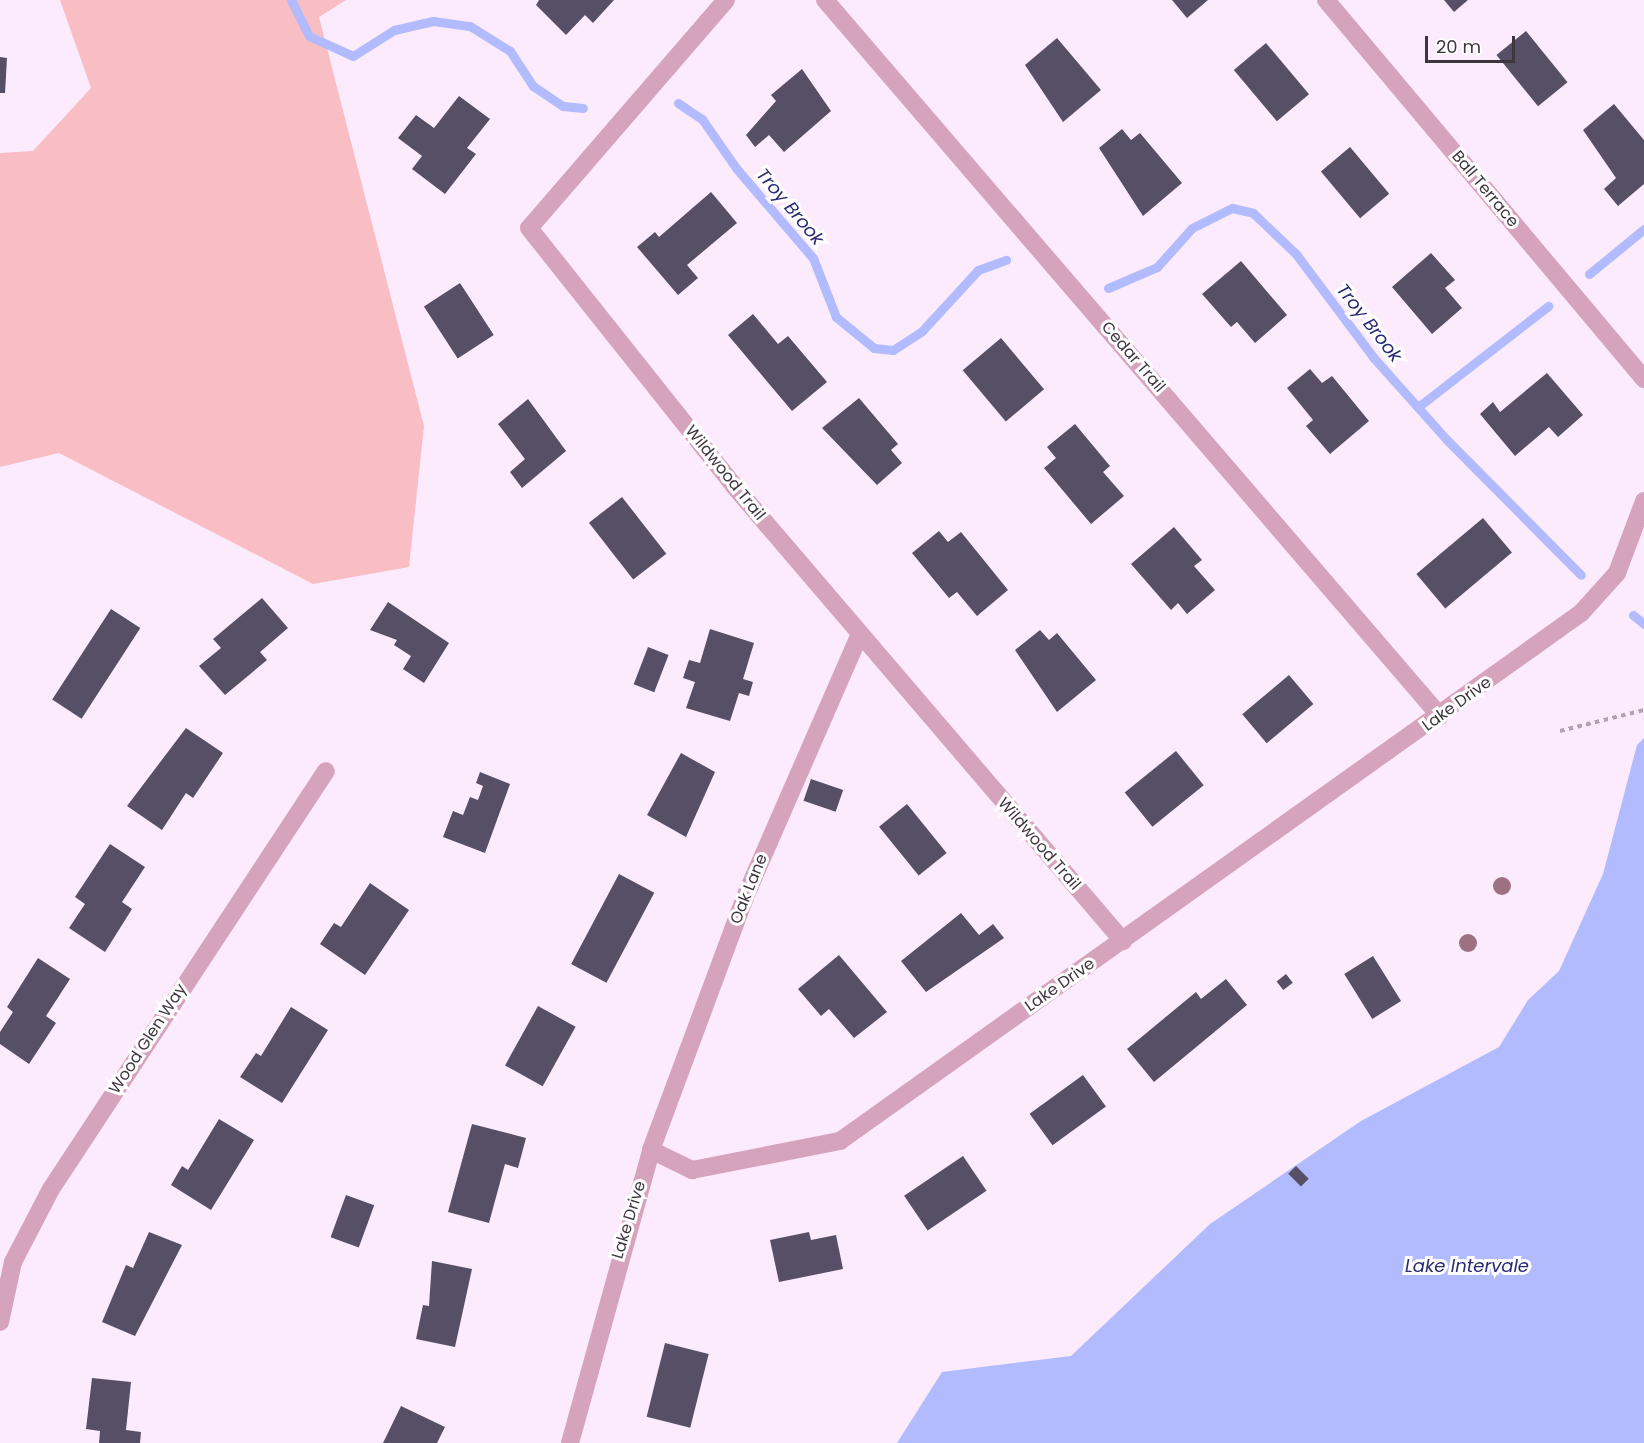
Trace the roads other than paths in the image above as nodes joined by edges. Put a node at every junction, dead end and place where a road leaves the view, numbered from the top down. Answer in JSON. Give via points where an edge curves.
{"nodes":[{"id":1,"x":726,"y":0,"type":"edge"},
{"id":2,"x":825,"y":0,"type":"edge"},
{"id":3,"x":1326,"y":0,"type":"edge"},
{"id":4,"x":1644,"y":379,"type":"edge"},
{"id":5,"x":1644,"y":501,"type":"edge"},
{"id":6,"x":860,"y":634,"type":"junction"},
{"id":7,"x":1440,"y":716,"type":"junction"},
{"id":8,"x":326,"y":771,"type":"dead end"},
{"id":9,"x":1123,"y":941,"type":"junction"},
{"id":10,"x":651,"y":1150,"type":"junction"},
{"id":11,"x":0,"y":1322,"type":"edge"},
{"id":12,"x":570,"y":1443,"type":"edge"}],
"edges":[{"from":1,"to":6,"type":"street","name":"Wildwood Trail","via":[[529,228],[734,486]]},
{"from":2,"to":7,"type":"street","name":"Cedar Trail"},
{"from":3,"to":4,"type":"street","name":"Ball Terrace"},
{"from":5,"to":7,"type":"street","name":"Lake Drive","via":[[1605,591]]},
{"from":6,"to":9,"type":"street","name":"Wildwood Trail"},
{"from":6,"to":10,"type":"street","name":"Oak Lane","via":[[745,897]]},
{"from":7,"to":9,"type":"street","name":"Lake Drive"},
{"from":8,"to":11,"type":"street","name":"Wood Glen Way","via":[[51,1188],[13,1262]]},
{"from":9,"to":10,"type":"street","name":"Lake Drive","via":[[840,1140],[692,1170]]},
{"from":10,"to":12,"type":"street","name":"Lake Drive"}]}
